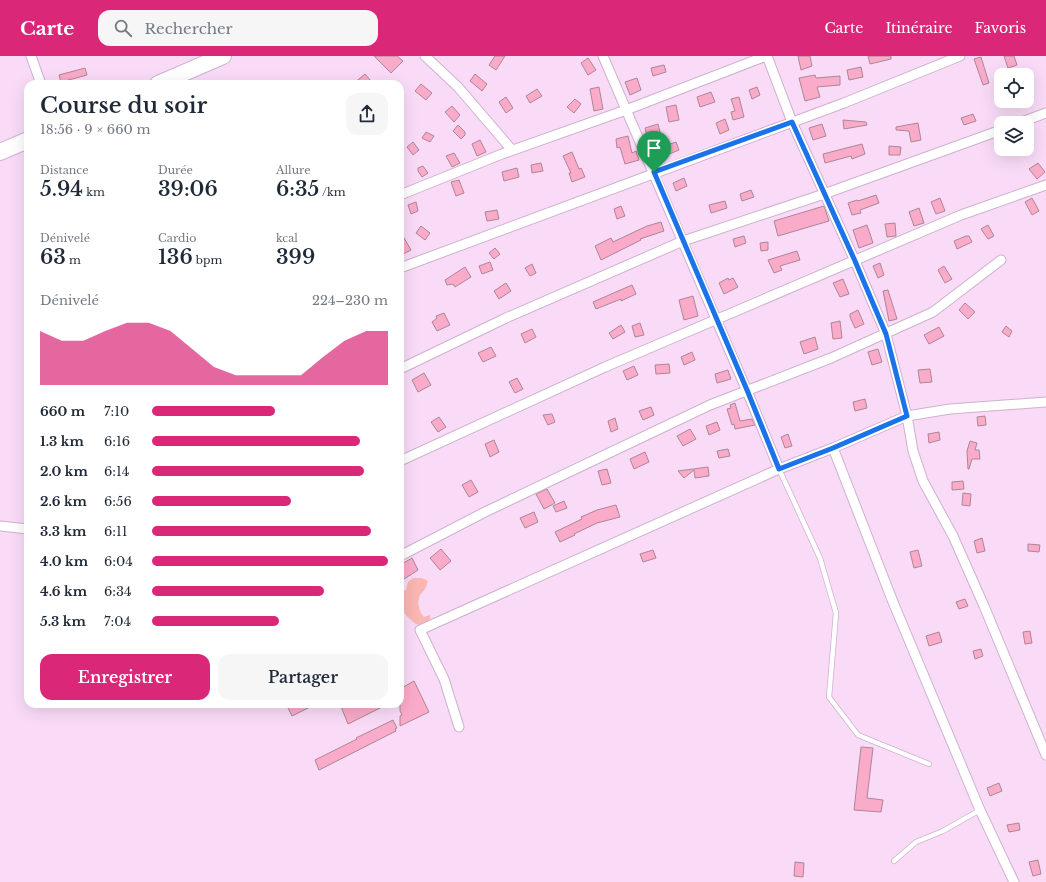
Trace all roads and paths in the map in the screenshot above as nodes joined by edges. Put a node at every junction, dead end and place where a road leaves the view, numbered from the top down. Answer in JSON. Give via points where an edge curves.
{"nodes":[{"id":1,"x":31,"y":56,"type":"edge"},
{"id":2,"x":222,"y":56,"type":"edge"},
{"id":3,"x":425,"y":56,"type":"edge"},
{"id":4,"x":603,"y":56,"type":"edge"},
{"id":5,"x":767,"y":56,"type":"edge"},
{"id":6,"x":960,"y":56,"type":"edge"},
{"id":7,"x":40,"y":80,"type":"edge"},
{"id":8,"x":167,"y":80,"type":"edge"},
{"id":9,"x":626,"y":110,"type":"junction"},
{"id":10,"x":1046,"y":113,"type":"edge"},
{"id":11,"x":1034,"y":117,"type":"edge"},
{"id":12,"x":792,"y":122,"type":"junction"},
{"id":13,"x":994,"y":133,"type":"edge"},
{"id":14,"x":24,"y":142,"type":"edge"},
{"id":15,"x":512,"y":150,"type":"junction"},
{"id":16,"x":0,"y":152,"type":"edge"},
{"id":17,"x":654,"y":172,"type":"junction"},
{"id":18,"x":1046,"y":185,"type":"edge"},
{"id":19,"x":404,"y":193,"type":"edge"},
{"id":20,"x":824,"y":194,"type":"junction"},
{"id":21,"x":683,"y":241,"type":"junction"},
{"id":22,"x":1002,"y":260,"type":"dead end"},
{"id":23,"x":855,"y":261,"type":"junction"},
{"id":24,"x":404,"y":266,"type":"edge"},
{"id":25,"x":716,"y":320,"type":"junction"},
{"id":26,"x":886,"y":334,"type":"junction"},
{"id":27,"x":404,"y":367,"type":"edge"},
{"id":28,"x":747,"y":390,"type":"junction"},
{"id":29,"x":1046,"y":402,"type":"edge"},
{"id":30,"x":907,"y":416,"type":"junction"},
{"id":31,"x":833,"y":448,"type":"junction"},
{"id":32,"x":404,"y":459,"type":"edge"},
{"id":33,"x":779,"y":469,"type":"junction"},
{"id":34,"x":0,"y":526,"type":"edge"},
{"id":35,"x":24,"y":529,"type":"edge"},
{"id":36,"x":404,"y":554,"type":"edge"},
{"id":37,"x":459,"y":727,"type":"dead end"},
{"id":38,"x":1046,"y":755,"type":"edge"},
{"id":39,"x":930,"y":764,"type":"dead end"},
{"id":40,"x":980,"y":810,"type":"junction"},
{"id":41,"x":894,"y":861,"type":"dead end"},
{"id":42,"x":1014,"y":882,"type":"edge"}],
"edges":[{"from":1,"to":7,"type":"street"},
{"from":2,"to":8,"type":"highway"},
{"from":3,"to":15,"type":"street","via":[[458,88]]},
{"from":4,"to":9,"type":"street"},
{"from":5,"to":9,"type":"street"},
{"from":5,"to":12,"type":"street"},
{"from":6,"to":12,"type":"street"},
{"from":9,"to":15,"type":"street"},
{"from":9,"to":17,"type":"street"},
{"from":10,"to":11,"type":"street"},
{"from":12,"to":17,"type":"street"},
{"from":12,"to":20,"type":"street"},
{"from":13,"to":20,"type":"street"},
{"from":14,"to":16,"type":"highway"},
{"from":15,"to":19,"type":"street"},
{"from":17,"to":21,"type":"street"},
{"from":17,"to":24,"type":"street"},
{"from":18,"to":23,"type":"street","via":[[961,215]]},
{"from":20,"to":21,"type":"street"},
{"from":20,"to":23,"type":"street"},
{"from":21,"to":25,"type":"street"},
{"from":21,"to":27,"type":"street","via":[[506,318]]},
{"from":22,"to":26,"type":"street","via":[[933,312]]},
{"from":23,"to":25,"type":"street"},
{"from":23,"to":26,"type":"street"},
{"from":25,"to":28,"type":"street"},
{"from":25,"to":32,"type":"street","via":[[605,367]]},
{"from":26,"to":28,"type":"street"},
{"from":26,"to":30,"type":"street"},
{"from":28,"to":33,"type":"street"},
{"from":28,"to":36,"type":"street","via":[[710,405],[485,512]]},
{"from":29,"to":30,"type":"street","via":[[950,409]]},
{"from":30,"to":31,"type":"street"},
{"from":30,"to":38,"type":"street","via":[[913,451],[923,481],[953,536]]},
{"from":31,"to":33,"type":"street"},
{"from":31,"to":40,"type":"street","via":[[893,602]]},
{"from":33,"to":37,"type":"street","via":[[420,630],[444,679]]},
{"from":33,"to":39,"type":"lane","via":[[820,558],[836,613],[829,697],[858,735]]},
{"from":34,"to":35,"type":"street"},
{"from":40,"to":41,"type":"lane","via":[[943,831],[916,842]]},
{"from":40,"to":42,"type":"street"}]}
